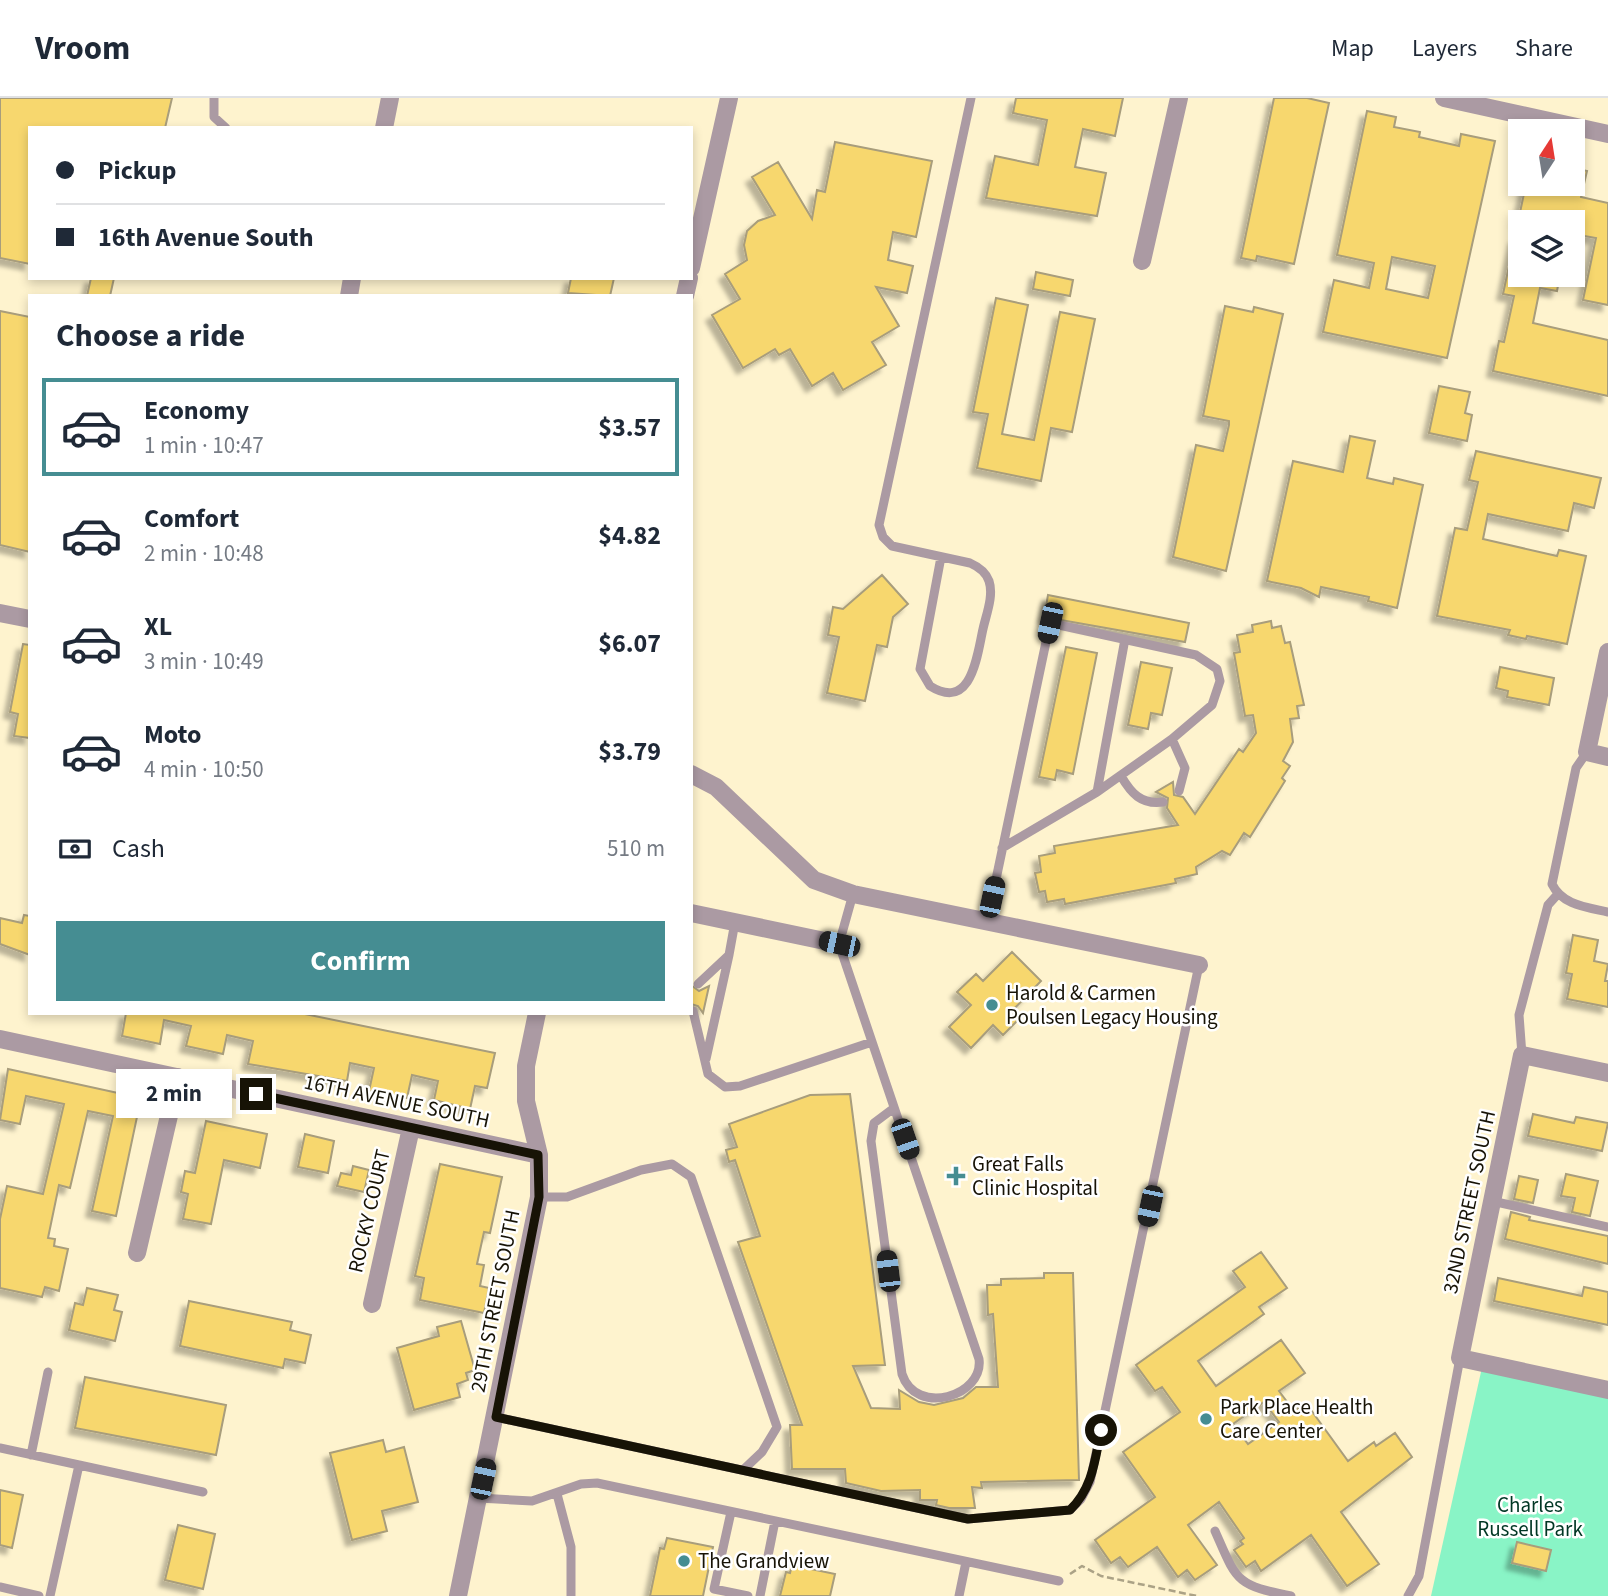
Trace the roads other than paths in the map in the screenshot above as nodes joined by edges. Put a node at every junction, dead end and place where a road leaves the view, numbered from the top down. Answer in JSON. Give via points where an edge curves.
{"nodes":[{"id":1,"x":214,"y":98,"type":"edge"},
{"id":2,"x":390,"y":98,"type":"edge"},
{"id":3,"x":729,"y":98,"type":"edge"},
{"id":4,"x":971,"y":98,"type":"edge"},
{"id":5,"x":1179,"y":98,"type":"edge"},
{"id":6,"x":1444,"y":98,"type":"edge"},
{"id":7,"x":224,"y":126,"type":"edge"},
{"id":8,"x":384,"y":126,"type":"edge"},
{"id":9,"x":1608,"y":134,"type":"edge"},
{"id":10,"x":693,"y":259,"type":"edge"},
{"id":11,"x":1142,"y":261,"type":"dead end"},
{"id":12,"x":941,"y":557,"type":"junction"},
{"id":13,"x":0,"y":613,"type":"edge"},
{"id":14,"x":28,"y":620,"type":"edge"},
{"id":15,"x":1125,"y":639,"type":"junction"},
{"id":16,"x":1608,"y":652,"type":"edge"},
{"id":17,"x":1172,"y":739,"type":"junction"},
{"id":18,"x":1587,"y":752,"type":"junction"},
{"id":19,"x":1608,"y":757,"type":"edge"},
{"id":20,"x":693,"y":775,"type":"edge"},
{"id":21,"x":1121,"y":776,"type":"junction"},
{"id":22,"x":1179,"y":791,"type":"dead end"},
{"id":23,"x":1097,"y":792,"type":"junction"},
{"id":24,"x":1163,"y":802,"type":"dead end"},
{"id":25,"x":1002,"y":848,"type":"junction"},
{"id":26,"x":853,"y":894,"type":"junction"},
{"id":27,"x":1557,"y":895,"type":"junction"},
{"id":28,"x":1608,"y":912,"type":"edge"},
{"id":29,"x":693,"y":913,"type":"edge"},
{"id":30,"x":736,"y":922,"type":"junction"},
{"id":31,"x":987,"y":922,"type":"junction"},
{"id":32,"x":839,"y":944,"type":"junction"},
{"id":33,"x":729,"y":955,"type":"junction"},
{"id":34,"x":1199,"y":965,"type":"joint"},
{"id":35,"x":698,"y":984,"type":"dead end"},
{"id":36,"x":693,"y":1011,"type":"dead end"},
{"id":37,"x":537,"y":1015,"type":"edge"},
{"id":38,"x":0,"y":1039,"type":"edge"},
{"id":39,"x":872,"y":1042,"type":"junction"},
{"id":40,"x":1522,"y":1055,"type":"junction"},
{"id":41,"x":705,"y":1065,"type":"junction"},
{"id":42,"x":1608,"y":1073,"type":"edge"},
{"id":43,"x":178,"y":1077,"type":"junction"},
{"id":44,"x":894,"y":1108,"type":"junction"},
{"id":45,"x":411,"y":1128,"type":"junction"},
{"id":46,"x":538,"y":1155,"type":"junction"},
{"id":47,"x":539,"y":1197,"type":"junction"},
{"id":48,"x":1492,"y":1201,"type":"junction"},
{"id":49,"x":1608,"y":1227,"type":"edge"},
{"id":50,"x":137,"y":1253,"type":"dead end"},
{"id":51,"x":372,"y":1304,"type":"dead end"},
{"id":52,"x":1460,"y":1358,"type":"junction"},
{"id":53,"x":48,"y":1372,"type":"dead end"},
{"id":54,"x":1608,"y":1390,"type":"edge"},
{"id":55,"x":496,"y":1417,"type":"junction"},
{"id":56,"x":0,"y":1448,"type":"edge"},
{"id":57,"x":31,"y":1455,"type":"junction"},
{"id":58,"x":79,"y":1465,"type":"junction"},
{"id":59,"x":743,"y":1471,"type":"junction"},
{"id":60,"x":203,"y":1492,"type":"dead end"},
{"id":61,"x":557,"y":1494,"type":"junction"},
{"id":62,"x":479,"y":1498,"type":"junction"},
{"id":63,"x":731,"y":1512,"type":"junction"},
{"id":64,"x":775,"y":1521,"type":"junction"},
{"id":65,"x":1215,"y":1531,"type":"dead end"},
{"id":66,"x":965,"y":1562,"type":"junction"},
{"id":67,"x":1059,"y":1581,"type":"road end"},
{"id":68,"x":0,"y":1587,"type":"edge"},
{"id":69,"x":39,"y":1596,"type":"edge"},
{"id":70,"x":50,"y":1596,"type":"edge"},
{"id":71,"x":458,"y":1596,"type":"edge"},
{"id":72,"x":571,"y":1596,"type":"edge"},
{"id":73,"x":748,"y":1596,"type":"edge"},
{"id":74,"x":760,"y":1596,"type":"edge"},
{"id":75,"x":958,"y":1596,"type":"edge"},
{"id":76,"x":1291,"y":1596,"type":"edge"},
{"id":77,"x":1408,"y":1596,"type":"edge"}],
"edges":[{"from":1,"to":7,"type":"lane","via":[[214,117]]},
{"from":2,"to":8,"type":"street"},
{"from":3,"to":10,"type":"street"},
{"from":4,"to":12,"type":"lane","via":[[880,518],[881,531],[892,546]]},
{"from":5,"to":11,"type":"street"},
{"from":6,"to":9,"type":"street"},
{"from":12,"to":12,"type":"lane","via":[[976,566],[985,573],[990,587],[973,674],[964,686],[950,692],[930,686],[920,669]]},
{"from":13,"to":14,"type":"street"},
{"from":15,"to":17,"type":"lane","via":[[1196,655],[1217,669],[1220,681],[1212,705]]},
{"from":15,"to":23,"type":"lane"},
{"from":15,"to":25,"type":"lane","via":[[1050,623]]},
{"from":16,"to":18,"type":"street"},
{"from":17,"to":21,"type":"lane"},
{"from":17,"to":22,"type":"lane","via":[[1185,768]]},
{"from":18,"to":19,"type":"street"},
{"from":18,"to":27,"type":"lane","via":[[1576,768],[1552,871]]},
{"from":20,"to":26,"type":"street","via":[[716,787],[814,880]]},
{"from":21,"to":23,"type":"lane"},
{"from":21,"to":24,"type":"lane","via":[[1135,796]]},
{"from":23,"to":25,"type":"lane"},
{"from":25,"to":31,"type":"lane"},
{"from":26,"to":31,"type":"street"},
{"from":26,"to":32,"type":"lane"},
{"from":27,"to":28,"type":"lane"},
{"from":27,"to":40,"type":"lane","via":[[1548,905],[1519,1015]]},
{"from":29,"to":30,"type":"street"},
{"from":30,"to":32,"type":"street"},
{"from":30,"to":33,"type":"lane"},
{"from":31,"to":34,"type":"street"},
{"from":32,"to":39,"type":"lane"},
{"from":33,"to":35,"type":"lane"},
{"from":33,"to":41,"type":"lane"},
{"from":34,"to":59,"type":"lane","via":[[1090,1482],[1081,1499],[1070,1510],[968,1519]]},
{"from":36,"to":41,"type":"lane"},
{"from":37,"to":46,"type":"street","name":"29TH STREET SOUTH","via":[[526,1089]]},
{"from":38,"to":43,"type":"street","name":"16TH AVENUE SOUTH"},
{"from":39,"to":41,"type":"lane","via":[[733,1088],[712,1080]]},
{"from":39,"to":44,"type":"lane"},
{"from":40,"to":42,"type":"street"},
{"from":40,"to":48,"type":"street","name":"32ND STREET SOUTH"},
{"from":43,"to":45,"type":"street","name":"16TH AVENUE SOUTH"},
{"from":43,"to":50,"type":"street"},
{"from":44,"to":44,"type":"lane","via":[[980,1366],[971,1384],[934,1399],[910,1390],[900,1361],[871,1141],[874,1123]]},
{"from":45,"to":46,"type":"street","name":"16TH AVENUE SOUTH"},
{"from":45,"to":51,"type":"street","name":"ROCKY COURT"},
{"from":46,"to":47,"type":"street","name":"29TH STREET SOUTH"},
{"from":47,"to":55,"type":"street","name":"29TH STREET SOUTH"},
{"from":47,"to":59,"type":"lane","via":[[567,1197],[641,1170],[672,1164],[691,1177],[776,1427],[762,1452]]},
{"from":48,"to":49,"type":"lane"},
{"from":48,"to":52,"type":"street","name":"32ND STREET SOUTH"},
{"from":52,"to":54,"type":"street"},
{"from":52,"to":77,"type":"lane","via":[[1419,1576]]},
{"from":53,"to":57,"type":"lane"},
{"from":55,"to":59,"type":"lane"},
{"from":55,"to":62,"type":"street","name":"29TH STREET SOUTH"},
{"from":56,"to":57,"type":"lane"},
{"from":57,"to":58,"type":"lane"},
{"from":58,"to":60,"type":"lane"},
{"from":58,"to":70,"type":"lane"},
{"from":61,"to":62,"type":"lane","via":[[532,1501]]},
{"from":61,"to":63,"type":"lane","via":[[597,1483]]},
{"from":61,"to":72,"type":"lane","via":[[571,1547]]},
{"from":62,"to":71,"type":"street","name":"29TH STREET SOUTH"},
{"from":63,"to":64,"type":"lane"},
{"from":63,"to":73,"type":"lane","via":[[714,1589]]},
{"from":64,"to":66,"type":"lane"},
{"from":64,"to":74,"type":"lane"},
{"from":65,"to":76,"type":"lane","via":[[1235,1575],[1244,1584]]},
{"from":66,"to":67,"type":"lane"},
{"from":66,"to":75,"type":"lane"},
{"from":68,"to":69,"type":"lane"}]}
